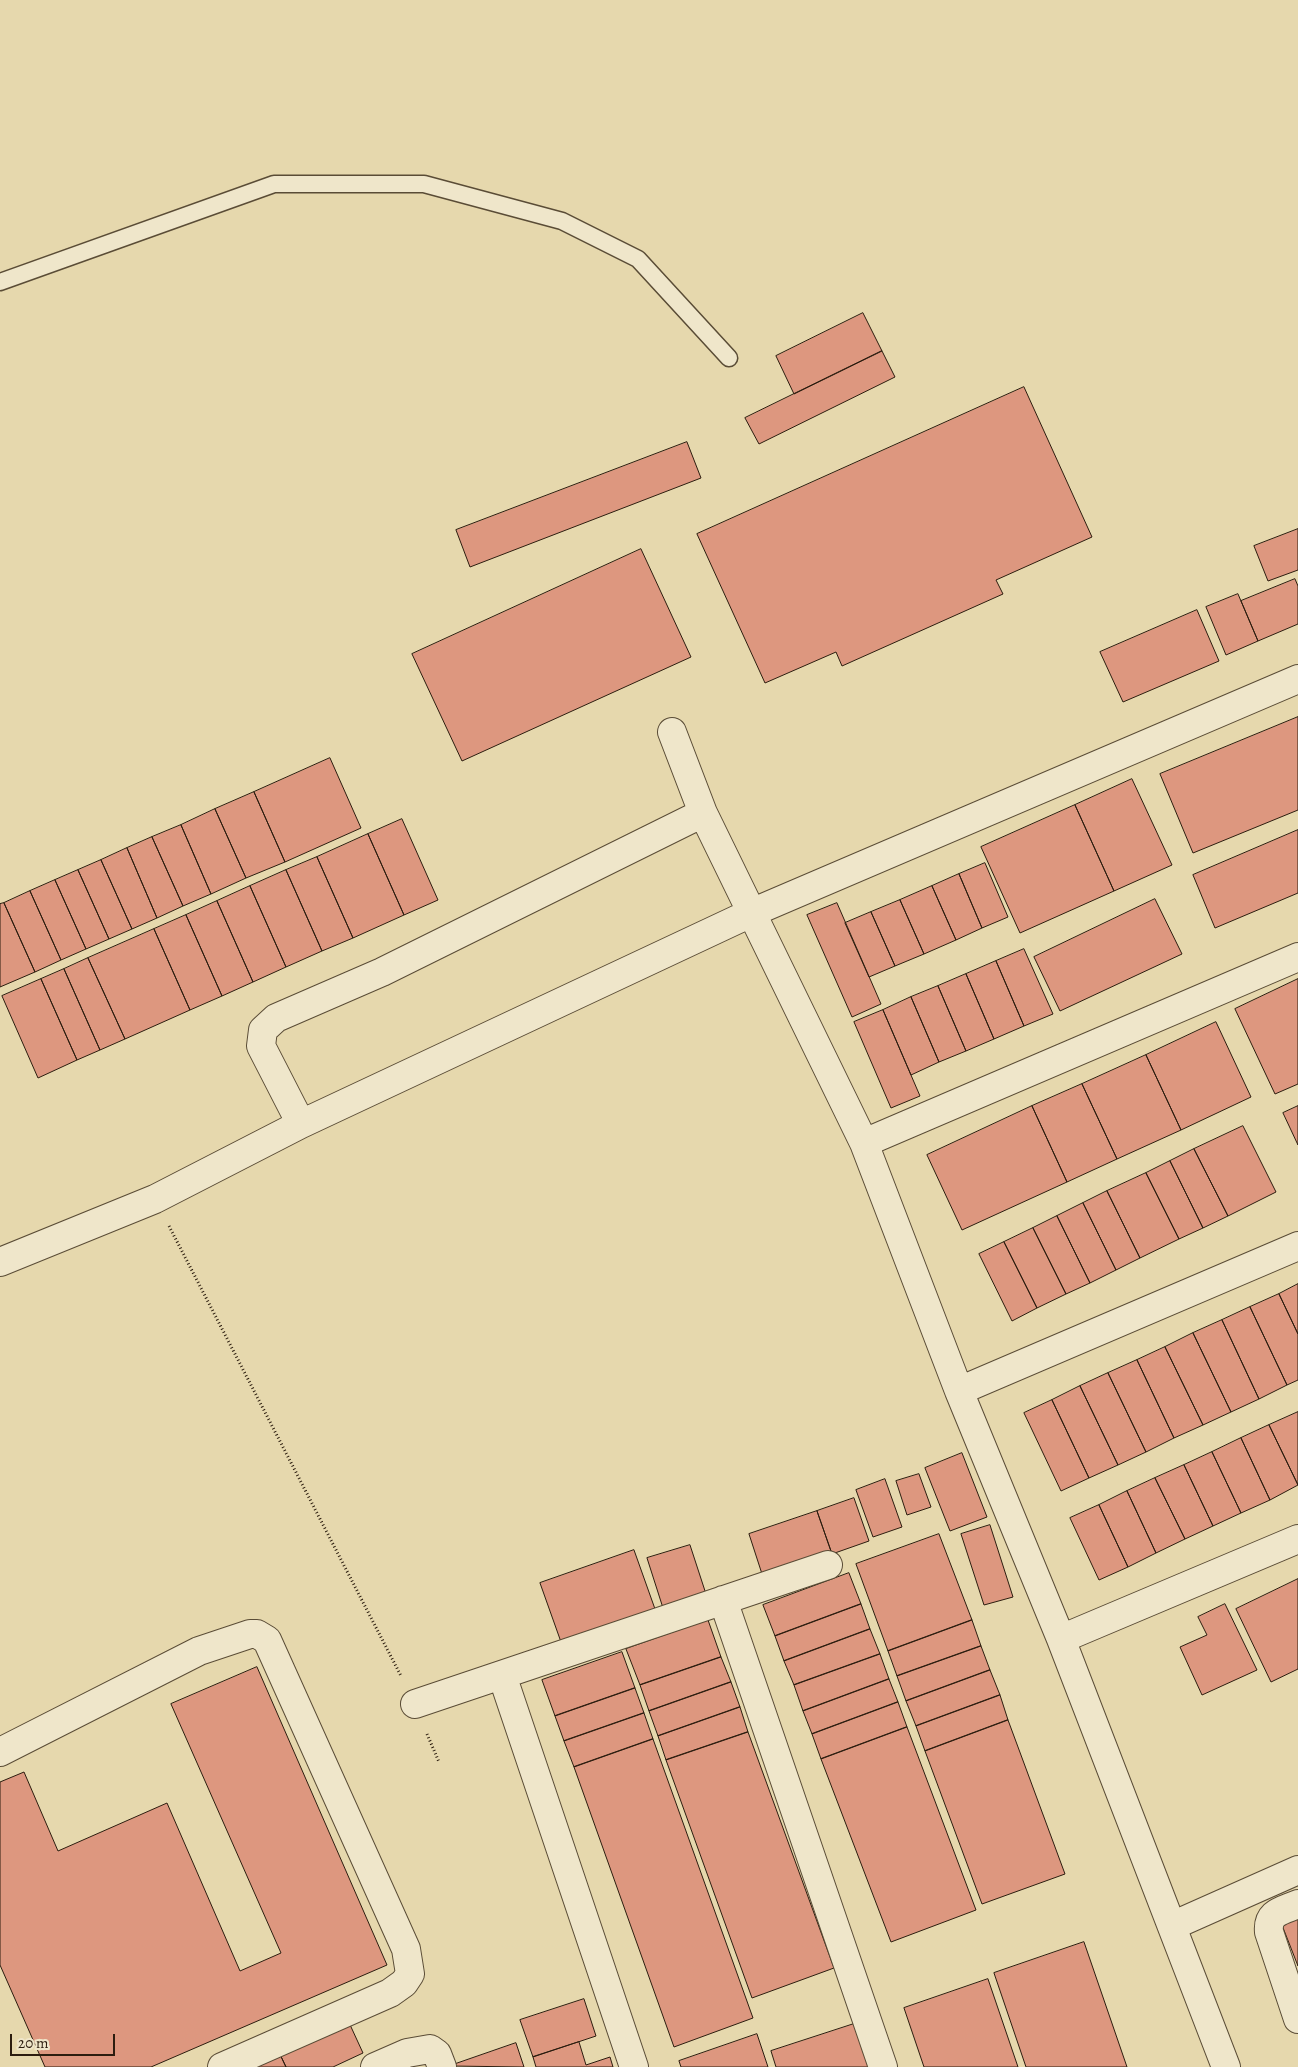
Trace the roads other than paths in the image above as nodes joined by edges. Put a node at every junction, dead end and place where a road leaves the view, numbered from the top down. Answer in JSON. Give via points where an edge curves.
{"nodes":[{"id":1,"x":0,"y":282,"type":"edge"},
{"id":2,"x":729,"y":358,"type":"dead end"},
{"id":3,"x":1298,"y":679,"type":"edge"},
{"id":4,"x":672,"y":732,"type":"dead end"},
{"id":5,"x":704,"y":813,"type":"junction"},
{"id":6,"x":750,"y":912,"type":"junction"},
{"id":7,"x":1298,"y":957,"type":"edge"},
{"id":8,"x":301,"y":1124,"type":"junction"},
{"id":9,"x":864,"y":1143,"type":"junction"},
{"id":10,"x":1298,"y":1246,"type":"edge"},
{"id":11,"x":0,"y":1262,"type":"edge"},
{"id":12,"x":958,"y":1391,"type":"junction"},
{"id":13,"x":1298,"y":1539,"type":"edge"},
{"id":14,"x":828,"y":1565,"type":"dead end"},
{"id":15,"x":723,"y":1600,"type":"junction"},
{"id":16,"x":1061,"y":1639,"type":"junction"},
{"id":17,"x":502,"y":1675,"type":"junction"},
{"id":18,"x":415,"y":1704,"type":"road end"},
{"id":19,"x":0,"y":1752,"type":"edge"},
{"id":20,"x":1298,"y":1870,"type":"edge"},
{"id":21,"x":1298,"y":1904,"type":"edge"},
{"id":22,"x":1172,"y":1926,"type":"junction"},
{"id":23,"x":1298,"y":2019,"type":"edge"},
{"id":24,"x":222,"y":2067,"type":"edge"},
{"id":25,"x":375,"y":2067,"type":"edge"},
{"id":26,"x":442,"y":2067,"type":"edge"},
{"id":27,"x":634,"y":2067,"type":"edge"},
{"id":28,"x":883,"y":2067,"type":"edge"},
{"id":29,"x":1226,"y":2067,"type":"edge"}],
"edges":[{"from":1,"to":2,"type":"lane","via":[[274,184],[424,184],[562,221],[638,259]]},
{"from":3,"to":6,"type":"street"},
{"from":4,"to":5,"type":"street"},
{"from":5,"to":6,"type":"street"},
{"from":5,"to":8,"type":"street","via":[[382,972],[276,1018],[262,1030],[261,1046]]},
{"from":6,"to":8,"type":"street"},
{"from":6,"to":9,"type":"street"},
{"from":7,"to":9,"type":"street"},
{"from":8,"to":11,"type":"street","via":[[155,1199]]},
{"from":9,"to":12,"type":"street"},
{"from":10,"to":12,"type":"street"},
{"from":12,"to":16,"type":"street"},
{"from":13,"to":16,"type":"street"},
{"from":14,"to":15,"type":"street"},
{"from":15,"to":17,"type":"street"},
{"from":15,"to":28,"type":"street"},
{"from":16,"to":22,"type":"street"},
{"from":17,"to":18,"type":"street"},
{"from":17,"to":27,"type":"street"},
{"from":19,"to":24,"type":"street","via":[[199,1651],[250,1634],[267,1640],[406,1949],[410,1974],[404,1983],[390,1992]]},
{"from":20,"to":22,"type":"street"},
{"from":21,"to":23,"type":"street","via":[[1276,1914],[1268,1923]]},
{"from":22,"to":29,"type":"street"},
{"from":25,"to":26,"type":"street","via":[[407,2052],[430,2049],[437,2054]]}]}
